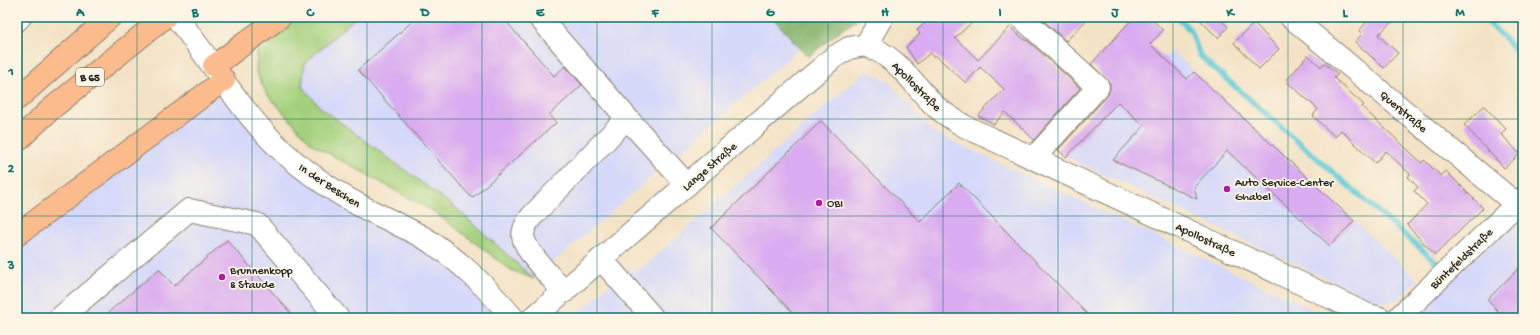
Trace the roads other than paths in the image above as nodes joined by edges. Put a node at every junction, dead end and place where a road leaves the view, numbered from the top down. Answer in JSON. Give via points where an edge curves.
{"nodes":[{"id":1,"x":20,"y":17,"type":"edge"},
{"id":2,"x":110,"y":17,"type":"edge"},
{"id":3,"x":166,"y":17,"type":"edge"},
{"id":4,"x":176,"y":17,"type":"edge"},
{"id":5,"x":280,"y":17,"type":"edge"},
{"id":6,"x":539,"y":17,"type":"edge"},
{"id":7,"x":882,"y":17,"type":"edge"},
{"id":8,"x":1021,"y":17,"type":"edge"},
{"id":9,"x":1292,"y":17,"type":"edge"},
{"id":10,"x":17,"y":20,"type":"edge"},
{"id":11,"x":866,"y":45,"type":"junction"},
{"id":12,"x":219,"y":73,"type":"junction"},
{"id":13,"x":17,"y":99,"type":"edge"},
{"id":14,"x":627,"y":118,"type":"junction"},
{"id":15,"x":17,"y":141,"type":"edge"},
{"id":16,"x":1034,"y":158,"type":"junction"},
{"id":17,"x":687,"y":185,"type":"junction"},
{"id":18,"x":1520,"y":201,"type":"edge"},
{"id":19,"x":17,"y":235,"type":"edge"},
{"id":20,"x":602,"y":260,"type":"junction"},
{"id":21,"x":564,"y":292,"type":"junction"},
{"id":22,"x":60,"y":318,"type":"edge"},
{"id":23,"x":338,"y":318,"type":"edge"},
{"id":24,"x":513,"y":318,"type":"edge"},
{"id":25,"x":533,"y":318,"type":"edge"},
{"id":26,"x":652,"y":318,"type":"edge"},
{"id":27,"x":1380,"y":318,"type":"edge"},
{"id":28,"x":1398,"y":318,"type":"edge"}],
"edges":[{"from":1,"to":10,"type":"street"},
{"from":2,"to":13,"type":"highway","number":"B 65"},
{"from":3,"to":15,"type":"highway","number":"B 65","via":[[50,109]]},
{"from":4,"to":12,"type":"street","name":"In der Beschen"},
{"from":5,"to":12,"type":"highway"},
{"from":6,"to":14,"type":"street"},
{"from":7,"to":11,"type":"street"},
{"from":8,"to":16,"type":"street","via":[[1098,88]]},
{"from":9,"to":18,"type":"street","name":"Querstraße"},
{"from":11,"to":16,"type":"street","name":"Apollostraße","via":[[879,50],[896,62],[948,116]]},
{"from":11,"to":17,"type":"street","name":"Lange Straße","via":[[849,48],[834,56]]},
{"from":12,"to":19,"type":"highway"},
{"from":12,"to":24,"type":"street","name":"In der Beschen","via":[[272,140],[295,162],[360,205],[426,240],[456,261],[484,284]]},
{"from":14,"to":17,"type":"street"},
{"from":14,"to":21,"type":"street","via":[[525,226],[523,234],[527,246]]},
{"from":16,"to":27,"type":"street","name":"Apollostraße","via":[[1366,314]]},
{"from":17,"to":20,"type":"street","name":"Lange Straße"},
{"from":18,"to":28,"type":"street","name":"Büntefeldstraße"},
{"from":20,"to":21,"type":"street","name":"Lange Straße"},
{"from":20,"to":26,"type":"street"},
{"from":21,"to":25,"type":"street","name":"Lange Straße"},
{"from":22,"to":23,"type":"street","via":[[189,210],[257,224]]}]}
